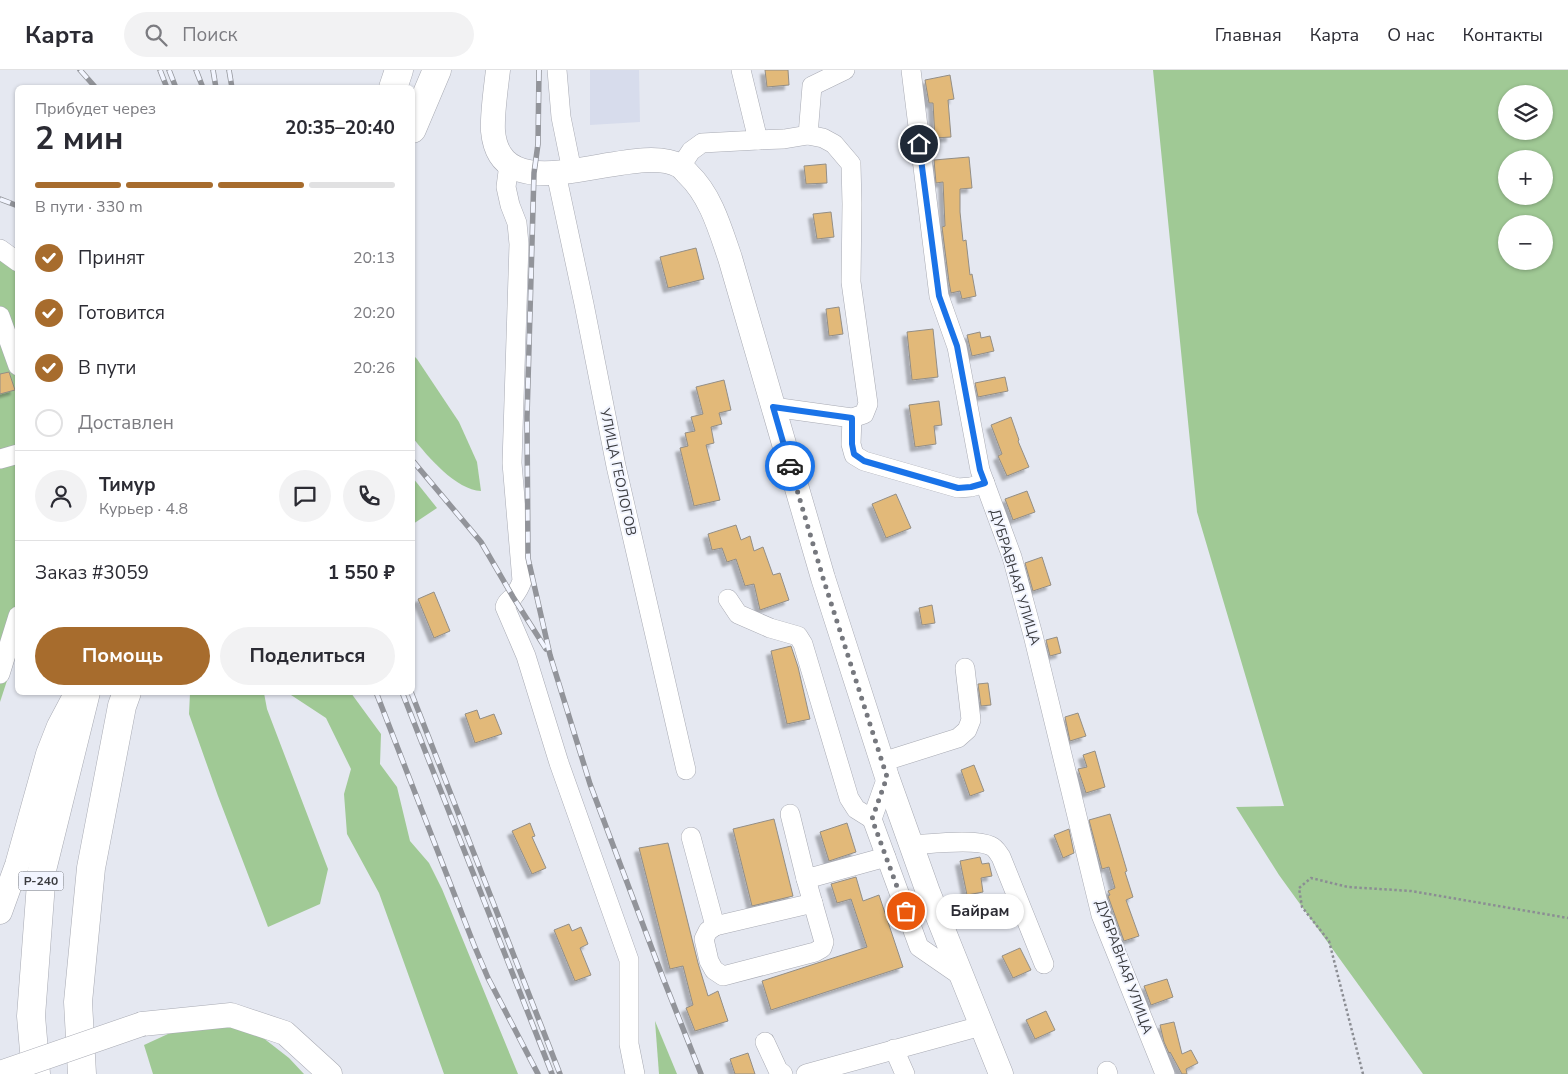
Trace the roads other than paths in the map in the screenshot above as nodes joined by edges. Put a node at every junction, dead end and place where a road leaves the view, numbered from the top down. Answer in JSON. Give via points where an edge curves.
{"nodes":[{"id":1,"x":399,"y":70,"type":"edge"},
{"id":2,"x":437,"y":70,"type":"edge"},
{"id":3,"x":498,"y":70,"type":"edge"},
{"id":4,"x":557,"y":70,"type":"edge"},
{"id":5,"x":741,"y":70,"type":"edge"},
{"id":6,"x":845,"y":70,"type":"edge"},
{"id":7,"x":911,"y":70,"type":"edge"},
{"id":8,"x":813,"y":78,"type":"edge"},
{"id":9,"x":394,"y":85,"type":"edge"},
{"id":10,"x":415,"y":122,"type":"edge"},
{"id":11,"x":808,"y":135,"type":"junction"},
{"id":12,"x":758,"y":140,"type":"junction"},
{"id":13,"x":509,"y":164,"type":"junction"},
{"id":14,"x":681,"y":166,"type":"junction"},
{"id":15,"x":564,"y":172,"type":"junction"},
{"id":16,"x":0,"y":249,"type":"edge"},
{"id":17,"x":15,"y":260,"type":"edge"},
{"id":18,"x":0,"y":316,"type":"edge"},
{"id":19,"x":15,"y":358,"type":"edge"},
{"id":20,"x":773,"y":407,"type":"junction"},
{"id":21,"x":852,"y":418,"type":"junction"},
{"id":22,"x":15,"y":455,"type":"edge"},
{"id":23,"x":0,"y":459,"type":"edge"},
{"id":24,"x":985,"y":483,"type":"junction"},
{"id":25,"x":728,"y":600,"type":"dead end"},
{"id":26,"x":15,"y":624,"type":"edge"},
{"id":27,"x":1,"y":662,"type":"edge"},
{"id":28,"x":965,"y":668,"type":"dead end"},
{"id":29,"x":75,"y":695,"type":"edge"},
{"id":30,"x":85,"y":695,"type":"edge"},
{"id":31,"x":127,"y":695,"type":"edge"},
{"id":32,"x":686,"y":770,"type":"dead end"},
{"id":33,"x":885,"y":770,"type":"junction"},
{"id":34,"x":790,"y":814,"type":"dead end"},
{"id":35,"x":872,"y":819,"type":"junction"},
{"id":36,"x":691,"y":836,"type":"dead end"},
{"id":37,"x":911,"y":844,"type":"junction"},
{"id":38,"x":886,"y":857,"type":"junction"},
{"id":39,"x":806,"y":879,"type":"junction"},
{"id":40,"x":813,"y":903,"type":"junction"},
{"id":41,"x":0,"y":912,"type":"edge"},
{"id":42,"x":715,"y":926,"type":"junction"},
{"id":43,"x":1044,"y":964,"type":"dead end"},
{"id":44,"x":961,"y":976,"type":"junction"},
{"id":45,"x":981,"y":1026,"type":"junction"},
{"id":46,"x":765,"y":1042,"type":"dead end"},
{"id":47,"x":894,"y":1049,"type":"junction"},
{"id":48,"x":844,"y":1069,"type":"edge"},
{"id":49,"x":0,"y":1073,"type":"edge"},
{"id":50,"x":36,"y":1074,"type":"edge"},
{"id":51,"x":82,"y":1074,"type":"edge"},
{"id":52,"x":330,"y":1074,"type":"edge"},
{"id":53,"x":635,"y":1074,"type":"edge"},
{"id":54,"x":783,"y":1074,"type":"edge"},
{"id":55,"x":806,"y":1074,"type":"edge"},
{"id":56,"x":904,"y":1074,"type":"edge"},
{"id":57,"x":1000,"y":1074,"type":"edge"},
{"id":58,"x":1165,"y":1074,"type":"edge"}],
"edges":[{"from":1,"to":9,"type":"highway"},
{"from":2,"to":10,"type":"highway"},
{"from":3,"to":13,"type":"main road","via":[[493,130],[498,150]]},
{"from":4,"to":15,"type":"street","name":"УЛИЦА ГЕОЛОГОВ"},
{"from":5,"to":12,"type":"street"},
{"from":6,"to":8,"type":"street"},
{"from":7,"to":24,"type":"street","name":"ДУБРАВНАЯ УЛИЦА","via":[[939,296],[957,346]]},
{"from":8,"to":11,"type":"street"},
{"from":11,"to":12,"type":"street","via":[[784,140]]},
{"from":11,"to":21,"type":"street","via":[[834,144],[851,164],[851,282],[868,404],[864,414]]},
{"from":12,"to":14,"type":"street","via":[[702,144],[691,151]]},
{"from":13,"to":15,"type":"main road","via":[[534,173]]},
{"from":13,"to":53,"type":"street","via":[[506,187],[517,223],[519,244],[512,463],[522,581],[504,607],[526,656],[559,764],[629,960],[629,1044]]},
{"from":14,"to":15,"type":"main road","via":[[657,159],[632,160]]},
{"from":14,"to":20,"type":"main road","via":[[700,186],[717,220]]},
{"from":15,"to":32,"type":"street","name":"УЛИЦА ГЕОЛОГОВ","via":[[584,304],[616,466]]},
{"from":16,"to":17,"type":"street"},
{"from":18,"to":19,"type":"street"},
{"from":20,"to":21,"type":"street"},
{"from":20,"to":33,"type":"main road","via":[[823,578]]},
{"from":21,"to":24,"type":"street","via":[[854,454],[864,461],[958,488]]},
{"from":22,"to":23,"type":"street"},
{"from":24,"to":58,"type":"street","name":"ДУБРАВНАЯ УЛИЦА","via":[[1021,592],[1102,915]]},
{"from":25,"to":35,"type":"street","via":[[738,614],[798,636],[849,798],[856,809]]},
{"from":26,"to":27,"type":"street"},
{"from":28,"to":33,"type":"street","via":[[971,720],[967,730],[958,738]]},
{"from":29,"to":41,"type":"main road","via":[[48,754],[17,865]]},
{"from":30,"to":50,"type":"highway","number":"Р-240","via":[[42,870],[32,1016]]},
{"from":31,"to":51,"type":"highway","via":[[91,868],[78,1002]]},
{"from":33,"to":35,"type":"street"},
{"from":33,"to":37,"type":"main road"},
{"from":34,"to":39,"type":"street"},
{"from":35,"to":38,"type":"street"},
{"from":36,"to":42,"type":"street"},
{"from":37,"to":43,"type":"street","via":[[971,842],[996,849]]},
{"from":37,"to":44,"type":"main road"},
{"from":38,"to":39,"type":"street"},
{"from":38,"to":44,"type":"street","via":[[919,947]]},
{"from":39,"to":40,"type":"street"},
{"from":40,"to":42,"type":"street"},
{"from":40,"to":42,"type":"street","via":[[824,942],[822,948],[723,976],[709,962],[704,939],[708,930]]},
{"from":44,"to":45,"type":"main road"},
{"from":45,"to":47,"type":"street"},
{"from":45,"to":57,"type":"main road"},
{"from":46,"to":54,"type":"street"},
{"from":47,"to":48,"type":"street"},
{"from":47,"to":56,"type":"street"},
{"from":48,"to":55,"type":"street"},
{"from":49,"to":52,"type":"main road","bridge":true,"via":[[142,1024],[231,1015],[285,1033]]}]}
